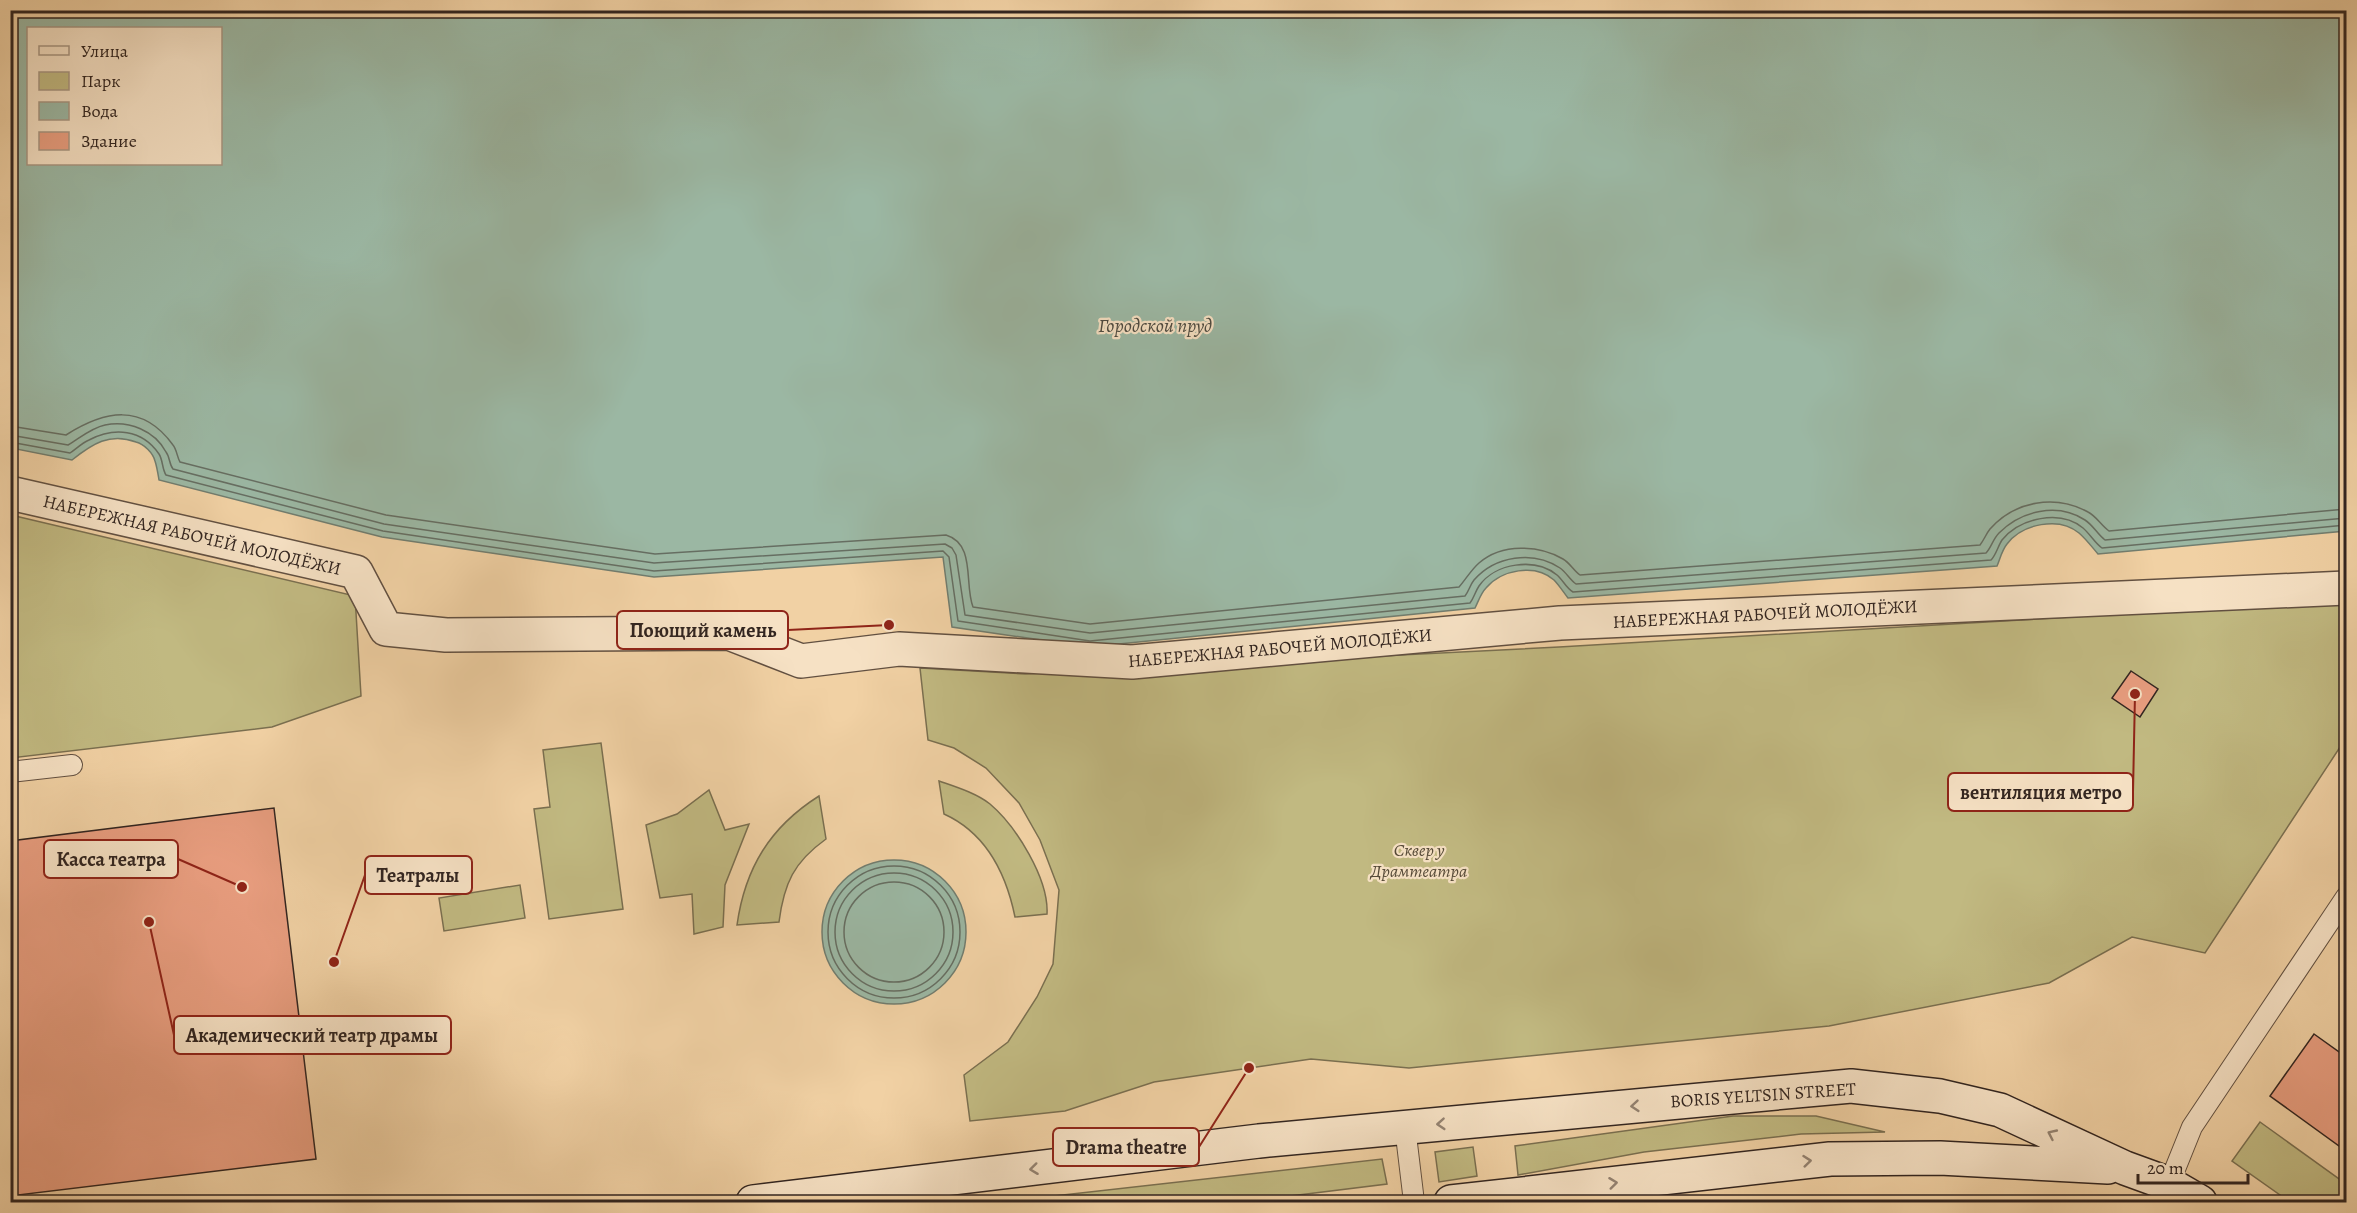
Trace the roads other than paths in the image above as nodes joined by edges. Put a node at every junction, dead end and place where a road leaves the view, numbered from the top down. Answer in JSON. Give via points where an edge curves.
{"nodes":[{"id":1,"x":10,"y":493,"type":"edge"},
{"id":2,"x":2346,"y":588,"type":"edge"},
{"id":3,"x":72,"y":765,"type":"dead end"},
{"id":4,"x":10,"y":772,"type":"edge"},
{"id":5,"x":2346,"y":897,"type":"edge"},
{"id":6,"x":1405,"y":1127,"type":"junction"},
{"id":7,"x":2125,"y":1168,"type":"junction"},
{"id":8,"x":2169,"y":1184,"type":"junction"},
{"id":9,"x":753,"y":1203,"type":"edge"},
{"id":10,"x":1414,"y":1203,"type":"edge"},
{"id":11,"x":1451,"y":1203,"type":"edge"},
{"id":12,"x":2200,"y":1203,"type":"edge"}],
"edges":[{"from":1,"to":2,"type":"street","name":"НАБЕРЕЖНАЯ РАБОЧЕЙ МОЛОДЁЖИ","via":[[356,572],[386,629],[446,635],[729,633],[801,661],[899,649],[1132,662],[1560,623]]},
{"from":3,"to":4,"type":"lane"},
{"from":5,"to":8,"type":"lane","via":[[2192,1127]]},
{"from":7,"to":6,"type":"street","name":"BORIS YELTSIN STREET","one_way":true,"via":[[2000,1110],[1940,1096],[1851,1086]]},
{"from":6,"to":9,"type":"street","name":"BORIS YELTSIN STREET","one_way":true},
{"from":6,"to":10,"type":"lane"},
{"from":7,"to":8,"type":"street"},
{"from":11,"to":7,"type":"street","one_way":true,"via":[[1830,1159],[1940,1158]]},
{"from":8,"to":12,"type":"street"}]}
